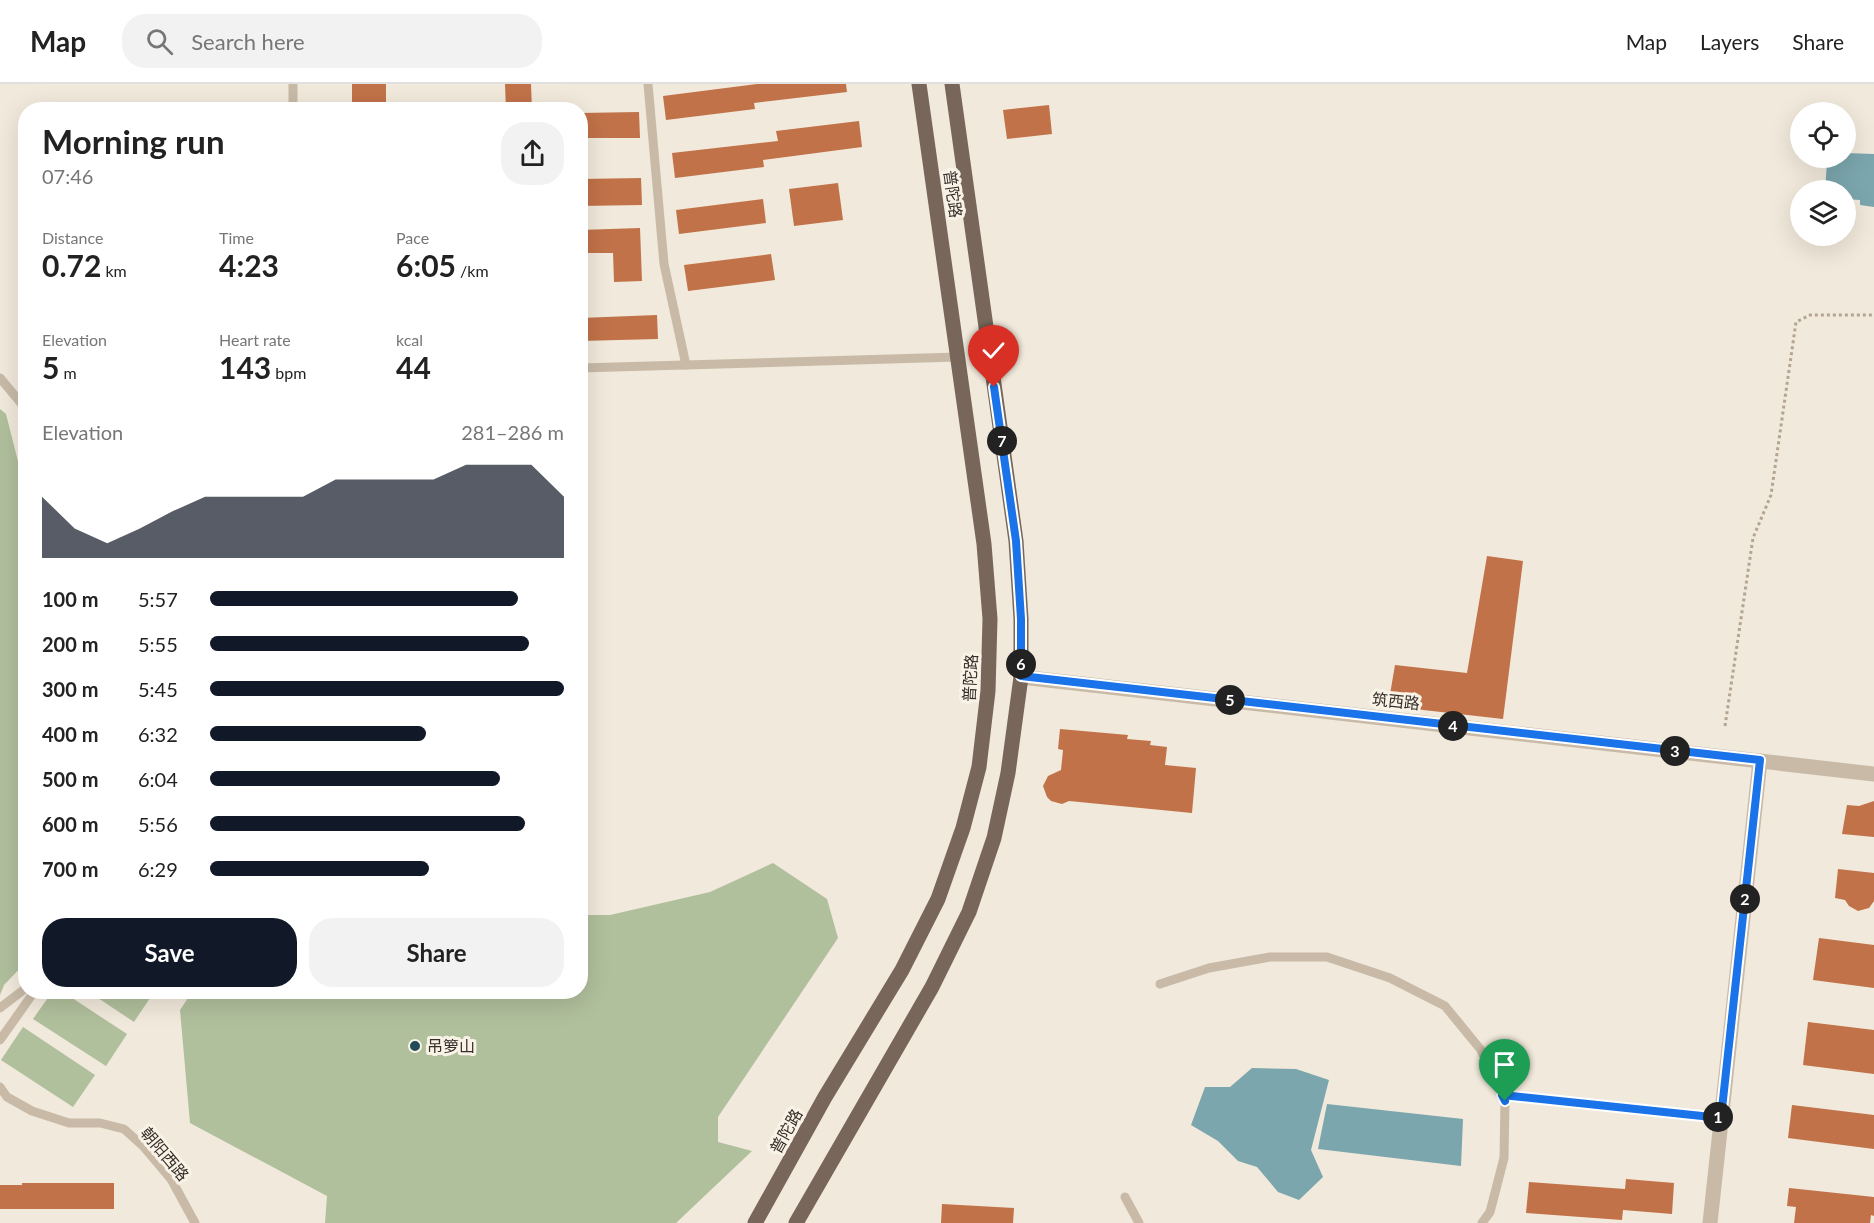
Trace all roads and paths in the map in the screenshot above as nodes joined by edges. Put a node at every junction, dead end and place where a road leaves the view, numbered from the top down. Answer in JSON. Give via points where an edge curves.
{"nodes":[{"id":1,"x":293,"y":84,"type":"edge"},
{"id":2,"x":648,"y":84,"type":"edge"},
{"id":3,"x":919,"y":84,"type":"edge"},
{"id":4,"x":952,"y":84,"type":"edge"},
{"id":5,"x":293,"y":102,"type":"edge"},
{"id":6,"x":1874,"y":315,"type":"edge"},
{"id":7,"x":958,"y":357,"type":"junction"},
{"id":8,"x":686,"y":365,"type":"junction"},
{"id":9,"x":588,"y":368,"type":"edge"},
{"id":10,"x":0,"y":378,"type":"edge"},
{"id":11,"x":18,"y":400,"type":"edge"},
{"id":12,"x":1021,"y":676,"type":"junction"},
{"id":13,"x":1725,"y":726,"type":"dead end"},
{"id":14,"x":1760,"y":760,"type":"junction"},
{"id":15,"x":1874,"y":774,"type":"edge"},
{"id":16,"x":1160,"y":984,"type":"dead end"},
{"id":17,"x":18,"y":994,"type":"edge"},
{"id":18,"x":29,"y":999,"type":"edge"},
{"id":19,"x":0,"y":1008,"type":"edge"},
{"id":20,"x":0,"y":1040,"type":"edge"},
{"id":21,"x":0,"y":1087,"type":"edge"},
{"id":22,"x":1502,"y":1095,"type":"junction"},
{"id":23,"x":1721,"y":1118,"type":"junction"},
{"id":24,"x":1125,"y":1197,"type":"dead end"},
{"id":25,"x":195,"y":1223,"type":"edge"},
{"id":26,"x":755,"y":1223,"type":"edge"},
{"id":27,"x":796,"y":1223,"type":"edge"},
{"id":28,"x":1139,"y":1223,"type":"edge"},
{"id":29,"x":1482,"y":1223,"type":"edge"},
{"id":30,"x":1710,"y":1223,"type":"edge"}],
"edges":[{"from":1,"to":5,"type":"lane"},
{"from":2,"to":8,"type":"lane","via":[[664,264]]},
{"from":3,"to":7,"type":"main road","name":"普陀路"},
{"from":4,"to":12,"type":"main road","name":"普陀路","via":[[1016,541]]},
{"from":6,"to":13,"type":"path","via":[[1810,315],[1796,322],[1771,495],[1753,538]]},
{"from":7,"to":8,"type":"lane"},
{"from":7,"to":26,"type":"main road","name":"普陀路","via":[[990,619],[988,691],[979,767],[938,899],[902,970]]},
{"from":8,"to":9,"type":"lane"},
{"from":10,"to":11,"type":"lane"},
{"from":12,"to":14,"type":"street","name":"筑西路"},
{"from":12,"to":27,"type":"main road","name":"普陀路","via":[[1008,773],[994,838],[969,912],[932,987]]},
{"from":14,"to":15,"type":"street","name":"筑西路"},
{"from":14,"to":23,"type":"street"},
{"from":16,"to":22,"type":"lane","via":[[1209,968],[1270,957],[1327,957],[1390,978],[1445,1006],[1481,1050]]},
{"from":17,"to":19,"type":"lane"},
{"from":18,"to":20,"type":"lane"},
{"from":21,"to":25,"type":"lane","name":"朝阳西路","via":[[8,1097],[32,1111],[69,1123],[100,1123],[124,1129],[171,1179]]},
{"from":22,"to":23,"type":"lane"},
{"from":22,"to":29,"type":"lane","via":[[1504,1158],[1490,1212]]},
{"from":23,"to":30,"type":"street"},
{"from":24,"to":28,"type":"lane"}]}
